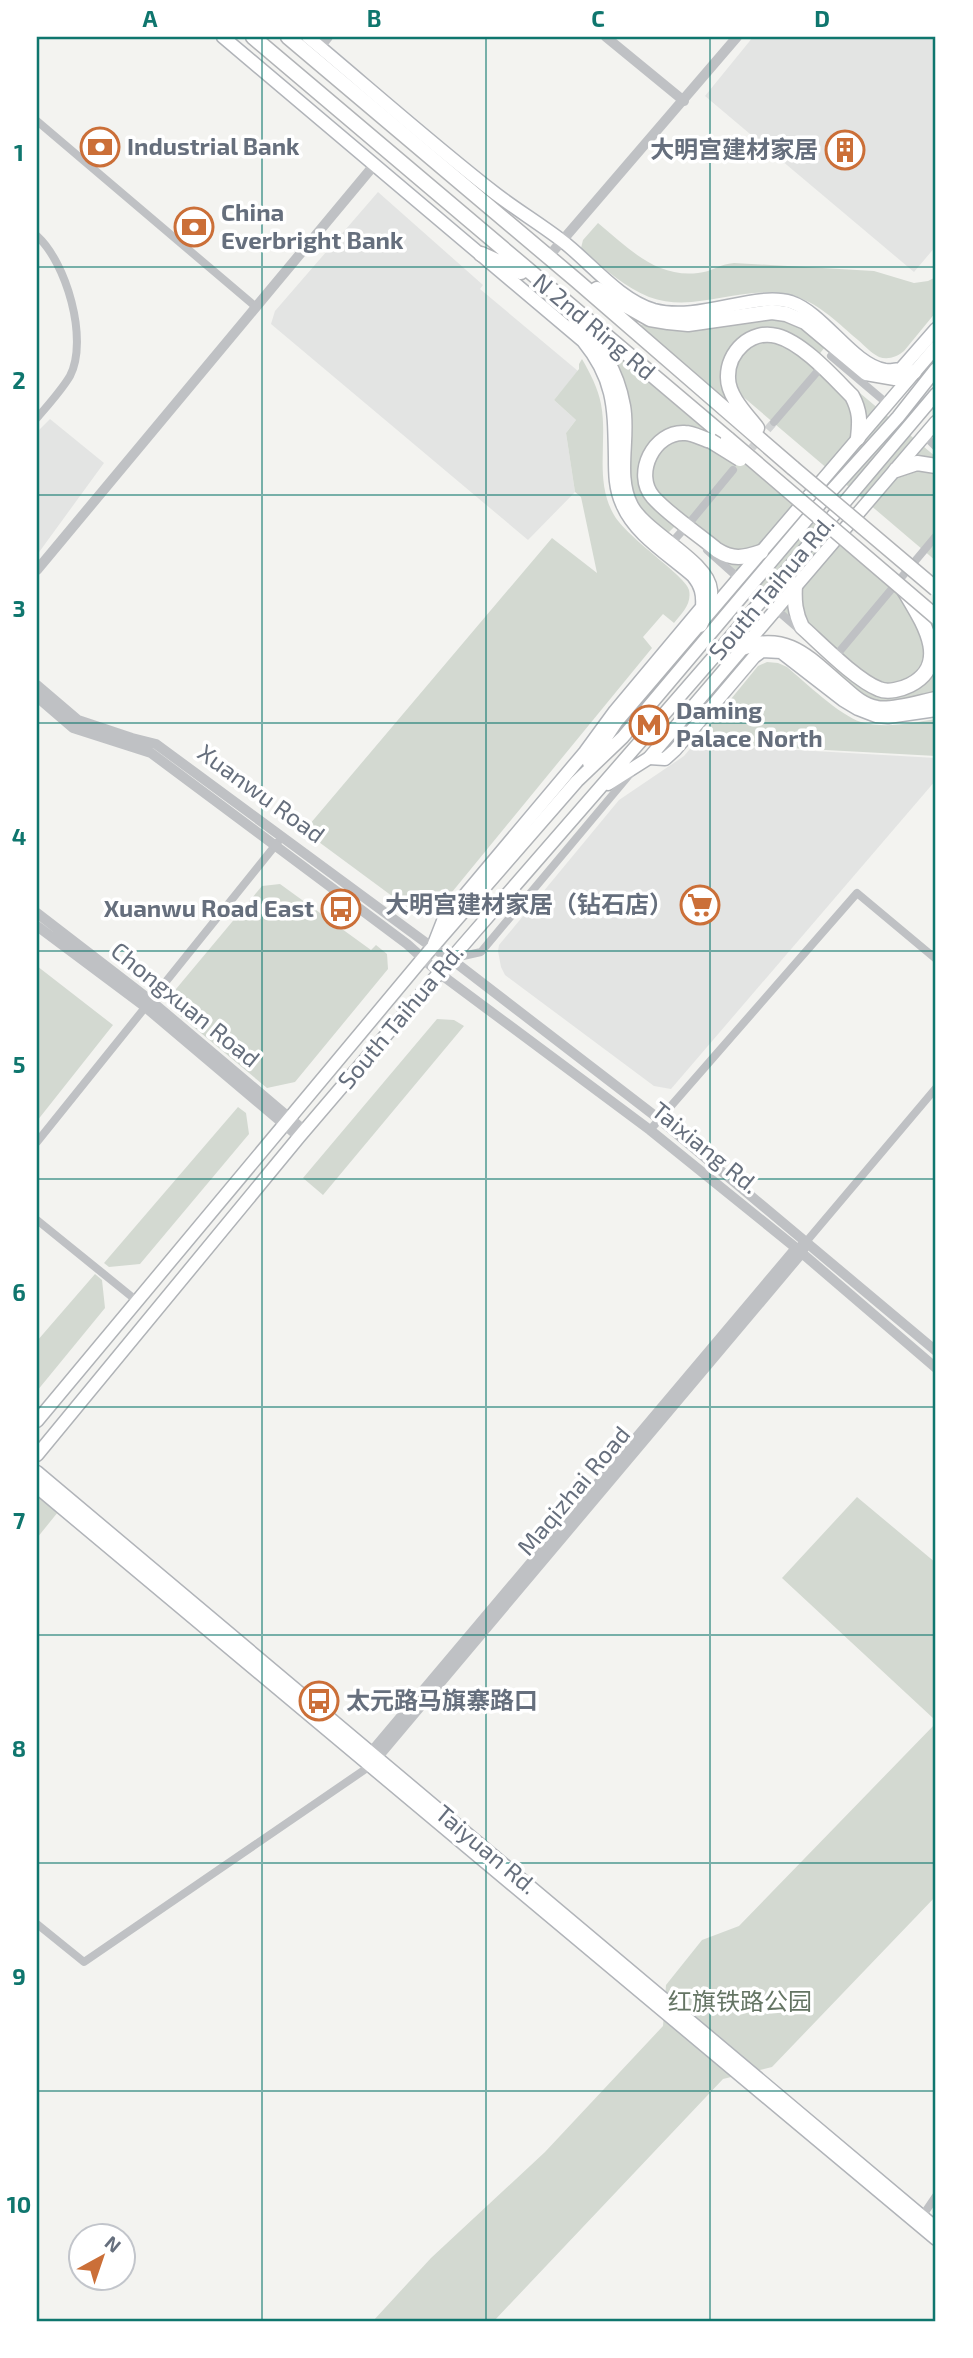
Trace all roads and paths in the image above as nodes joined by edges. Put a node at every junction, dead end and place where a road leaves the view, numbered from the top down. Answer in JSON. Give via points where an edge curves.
{"nodes":[{"id":1,"x":223,"y":37,"type":"edge"},
{"id":2,"x":253,"y":37,"type":"edge"},
{"id":3,"x":288,"y":37,"type":"edge"},
{"id":4,"x":606,"y":37,"type":"edge"},
{"id":5,"x":737,"y":37,"type":"edge"},
{"id":6,"x":317,"y":40,"type":"edge"},
{"id":7,"x":684,"y":102,"type":"junction"},
{"id":8,"x":37,"y":121,"type":"edge"},
{"id":9,"x":375,"y":164,"type":"junction"},
{"id":10,"x":37,"y":236,"type":"edge"},
{"id":11,"x":562,"y":241,"type":"junction"},
{"id":12,"x":481,"y":254,"type":"junction"},
{"id":13,"x":553,"y":260,"type":"junction"},
{"id":14,"x":540,"y":280,"type":"junction"},
{"id":15,"x":552,"y":290,"type":"junction"},
{"id":16,"x":257,"y":307,"type":"junction"},
{"id":17,"x":936,"y":329,"type":"edge"},
{"id":18,"x":936,"y":347,"type":"edge"},
{"id":19,"x":830,"y":357,"type":"dead end"},
{"id":20,"x":936,"y":369,"type":"edge"},
{"id":21,"x":817,"y":372,"type":"dead end"},
{"id":22,"x":914,"y":372,"type":"junction"},
{"id":23,"x":936,"y":394,"type":"edge"},
{"id":24,"x":883,"y":400,"type":"dead end"},
{"id":25,"x":37,"y":418,"type":"edge"},
{"id":26,"x":774,"y":422,"type":"tunnel mouth"},
{"id":27,"x":936,"y":422,"type":"edge"},
{"id":28,"x":858,"y":438,"type":"junction"},
{"id":29,"x":936,"y":466,"type":"edge"},
{"id":30,"x":793,"y":468,"type":"junction"},
{"id":31,"x":733,"y":470,"type":"dead end"},
{"id":32,"x":896,"y":470,"type":"junction"},
{"id":33,"x":781,"y":484,"type":"junction"},
{"id":34,"x":691,"y":521,"type":"dead end"},
{"id":35,"x":936,"y":536,"type":"edge"},
{"id":36,"x":674,"y":540,"type":"dead end"},
{"id":37,"x":761,"y":552,"type":"junction"},
{"id":38,"x":905,"y":563,"type":"junction"},
{"id":39,"x":37,"y":570,"type":"edge"},
{"id":40,"x":735,"y":575,"type":"dead end"},
{"id":41,"x":936,"y":578,"type":"edge"},
{"id":42,"x":795,"y":585,"type":"junction"},
{"id":43,"x":902,"y":586,"type":"junction"},
{"id":44,"x":936,"y":589,"type":"edge"},
{"id":45,"x":779,"y":612,"type":"dead end"},
{"id":46,"x":936,"y":617,"type":"edge"},
{"id":47,"x":700,"y":625,"type":"junction"},
{"id":48,"x":742,"y":648,"type":"junction"},
{"id":49,"x":836,"y":656,"type":"junction"},
{"id":50,"x":827,"y":667,"type":"dead end"},
{"id":51,"x":37,"y":685,"type":"edge"},
{"id":52,"x":37,"y":697,"type":"edge"},
{"id":53,"x":936,"y":699,"type":"edge"},
{"id":54,"x":936,"y":710,"type":"edge"},
{"id":55,"x":644,"y":761,"type":"junction"},
{"id":56,"x":577,"y":781,"type":"junction"},
{"id":57,"x":593,"y":794,"type":"junction"},
{"id":58,"x":283,"y":836,"type":"junction"},
{"id":59,"x":275,"y":846,"type":"junction"},
{"id":60,"x":37,"y":913,"type":"edge"},
{"id":61,"x":37,"y":926,"type":"edge"},
{"id":62,"x":428,"y":953,"type":"junction"},
{"id":63,"x":451,"y":959,"type":"junction"},
{"id":64,"x":936,"y":959,"type":"edge"},
{"id":65,"x":439,"y":973,"type":"junction"},
{"id":66,"x":147,"y":1003,"type":"junction"},
{"id":67,"x":936,"y":1088,"type":"edge"},
{"id":68,"x":659,"y":1119,"type":"junction"},
{"id":69,"x":286,"y":1121,"type":"junction"},
{"id":70,"x":650,"y":1130,"type":"junction"},
{"id":71,"x":302,"y":1134,"type":"junction"},
{"id":72,"x":37,"y":1142,"type":"edge"},
{"id":73,"x":37,"y":1220,"type":"edge"},
{"id":74,"x":806,"y":1242,"type":"junction"},
{"id":75,"x":798,"y":1251,"type":"junction"},
{"id":76,"x":137,"y":1301,"type":"junction"},
{"id":77,"x":936,"y":1351,"type":"edge"},
{"id":78,"x":936,"y":1368,"type":"edge"},
{"id":79,"x":37,"y":1422,"type":"edge"},
{"id":80,"x":37,"y":1455,"type":"edge"},
{"id":81,"x":37,"y":1472,"type":"edge"},
{"id":82,"x":37,"y":1487,"type":"edge"},
{"id":83,"x":370,"y":1759,"type":"junction"},
{"id":84,"x":37,"y":1924,"type":"edge"},
{"id":85,"x":936,"y":2196,"type":"edge"},
{"id":86,"x":919,"y":2219,"type":"junction"},
{"id":87,"x":936,"y":2228,"type":"edge"},
{"id":88,"x":936,"y":2239,"type":"edge"}],
"edges":[{"from":1,"to":9,"type":"main road"},
{"from":2,"to":14,"type":"highway","name":"N 2nd Ring Rd"},
{"from":3,"to":13,"type":"highway","name":"N 2nd Ring Rd"},
{"from":4,"to":7,"type":"street"},
{"from":5,"to":7,"type":"street"},
{"from":6,"to":11,"type":"main road","via":[[496,194]]},
{"from":7,"to":11,"type":"street"},
{"from":8,"to":16,"type":"street"},
{"from":9,"to":12,"type":"main road"},
{"from":9,"to":16,"type":"street"},
{"from":10,"to":25,"type":"street","via":[[58,267],[75,315],[78,348],[70,375]]},
{"from":11,"to":13,"type":"street"},
{"from":11,"to":17,"type":"main road","via":[[629,297],[654,310],[708,312],[747,303],[789,302],[805,309],[864,360],[884,370],[901,369]]},
{"from":12,"to":14,"type":"highway"},
{"from":12,"to":62,"type":"main road","via":[[583,341],[603,368],[614,402],[615,479],[622,504],[638,528],[699,584],[703,596],[702,607],[443,921]]},
{"from":13,"to":22,"type":"highway","via":[[650,319],[688,324],[786,314],[805,322],[866,373],[895,379]]},
{"from":13,"to":30,"type":"highway","name":"N 2nd Ring Rd"},
{"from":14,"to":15,"type":"highway","name":"N 2nd Ring Rd"},
{"from":15,"to":33,"type":"highway","name":"N 2nd Ring Rd","bridge":true},
{"from":15,"to":47,"type":"highway","via":[[607,357],[617,384],[624,407],[625,490],[631,507],[705,574],[710,588]]},
{"from":16,"to":39,"type":"street"},
{"from":18,"to":22,"type":"main road"},
{"from":19,"to":24,"type":"street"},
{"from":20,"to":56,"type":"main road","name":"South Taihua Rd.","via":[[623,737]]},
{"from":21,"to":26,"type":"street"},
{"from":22,"to":28,"type":"main road"},
{"from":23,"to":57,"type":"main road","name":"South Taihua Rd."},
{"from":27,"to":32,"type":"main road"},
{"from":28,"to":30,"type":"highway","via":[[858,407],[845,388],[793,344],[778,336],[753,337],[738,347],[727,379],[739,407]]},
{"from":28,"to":37,"type":"main road"},
{"from":29,"to":32,"type":"highway","via":[[917,463]]},
{"from":30,"to":38,"type":"highway","name":"N 2nd Ring Rd","bridge":true},
{"from":31,"to":34,"type":"street"},
{"from":32,"to":42,"type":"main road"},
{"from":33,"to":37,"type":"highway","bridge":true,"via":[[711,441],[686,433],[671,435],[653,450],[645,467],[644,480],[652,496],[717,550],[742,558]]},
{"from":33,"to":43,"type":"highway","name":"N 2nd Ring Rd","bridge":true},
{"from":35,"to":49,"type":"street"},
{"from":36,"to":40,"type":"street","via":[[683,530]]},
{"from":37,"to":47,"type":"main road"},
{"from":38,"to":41,"type":"highway","bridge":true},
{"from":38,"to":44,"type":"highway","name":"N 2nd Ring Rd","bridge":true},
{"from":42,"to":43,"type":"highway","bridge":true,"via":[[794,604],[802,627],[880,690],[912,684],[930,660],[932,646],[925,627]]},
{"from":42,"to":48,"type":"main road"},
{"from":43,"to":46,"type":"highway","name":"N 2nd Ring Rd","bridge":true},
{"from":45,"to":49,"type":"street"},
{"from":47,"to":56,"type":"main road","via":[[617,721]]},
{"from":48,"to":53,"type":"highway","via":[[778,642],[798,650],[858,701],[879,709]]},
{"from":48,"to":55,"type":"main road"},
{"from":49,"to":50,"type":"street"},
{"from":51,"to":58,"type":"street","name":"Xuanwu Road","via":[[78,720],[156,744]]},
{"from":52,"to":59,"type":"street","name":"Xuanwu Road","via":[[73,728],[151,753]]},
{"from":54,"to":55,"type":"main road","via":[[876,716],[844,701],[781,652],[762,651],[675,750],[665,759]]},
{"from":55,"to":57,"type":"main road"},
{"from":55,"to":63,"type":"street","via":[[481,952]]},
{"from":56,"to":62,"type":"main road","name":"South Taihua Rd."},
{"from":57,"to":63,"type":"main road","name":"South Taihua Rd."},
{"from":58,"to":59,"type":"street"},
{"from":58,"to":62,"type":"street","name":"Xuanwu Road"},
{"from":59,"to":62,"type":"street","name":"Xuanwu Road"},
{"from":59,"to":66,"type":"street"},
{"from":60,"to":66,"type":"street","name":"Chongxuan Road"},
{"from":61,"to":66,"type":"street","name":"Chongxuan Road"},
{"from":62,"to":63,"type":"street","name":"Xuanwu Road"},
{"from":62,"to":65,"type":"street","name":"Xuanwu Road"},
{"from":62,"to":69,"type":"main road","name":"South Taihua Rd."},
{"from":63,"to":65,"type":"main road","name":"South Taihua Rd."},
{"from":63,"to":68,"type":"street","name":"Taixiang Rd."},
{"from":64,"to":68,"type":"street","via":[[857,893]]},
{"from":65,"to":70,"type":"street","name":"Taixiang Rd."},
{"from":65,"to":71,"type":"main road","name":"South Taihua Rd."},
{"from":66,"to":69,"type":"street","name":"Chongxuan Road"},
{"from":66,"to":72,"type":"street"},
{"from":67,"to":74,"type":"street","name":"Maqizhai Road"},
{"from":68,"to":70,"type":"street"},
{"from":68,"to":74,"type":"street","name":"Taixiang Rd."},
{"from":69,"to":71,"type":"street","name":"Chongxuan Road"},
{"from":69,"to":76,"type":"main road","name":"South Taihua Rd."},
{"from":70,"to":75,"type":"street","name":"Taixiang Rd."},
{"from":71,"to":80,"type":"main road","name":"South Taihua Rd."},
{"from":73,"to":76,"type":"street"},
{"from":74,"to":75,"type":"street","name":"Maqizhai Road"},
{"from":74,"to":77,"type":"street","name":"Taixiang Rd."},
{"from":75,"to":78,"type":"street","name":"Taixiang Rd."},
{"from":75,"to":83,"type":"street","name":"Maqizhai Road"},
{"from":76,"to":79,"type":"main road","name":"South Taihua Rd."},
{"from":81,"to":83,"type":"main road","name":"Taiyuan Rd."},
{"from":82,"to":83,"type":"main road","name":"Taiyuan Rd."},
{"from":83,"to":84,"type":"street","via":[[84,1962]]},
{"from":83,"to":86,"type":"main road","name":"Taiyuan Rd."},
{"from":85,"to":86,"type":"street"},
{"from":86,"to":87,"type":"main road","name":"Taiyuan Rd."},
{"from":86,"to":88,"type":"main road","name":"Taiyuan Rd."}]}
